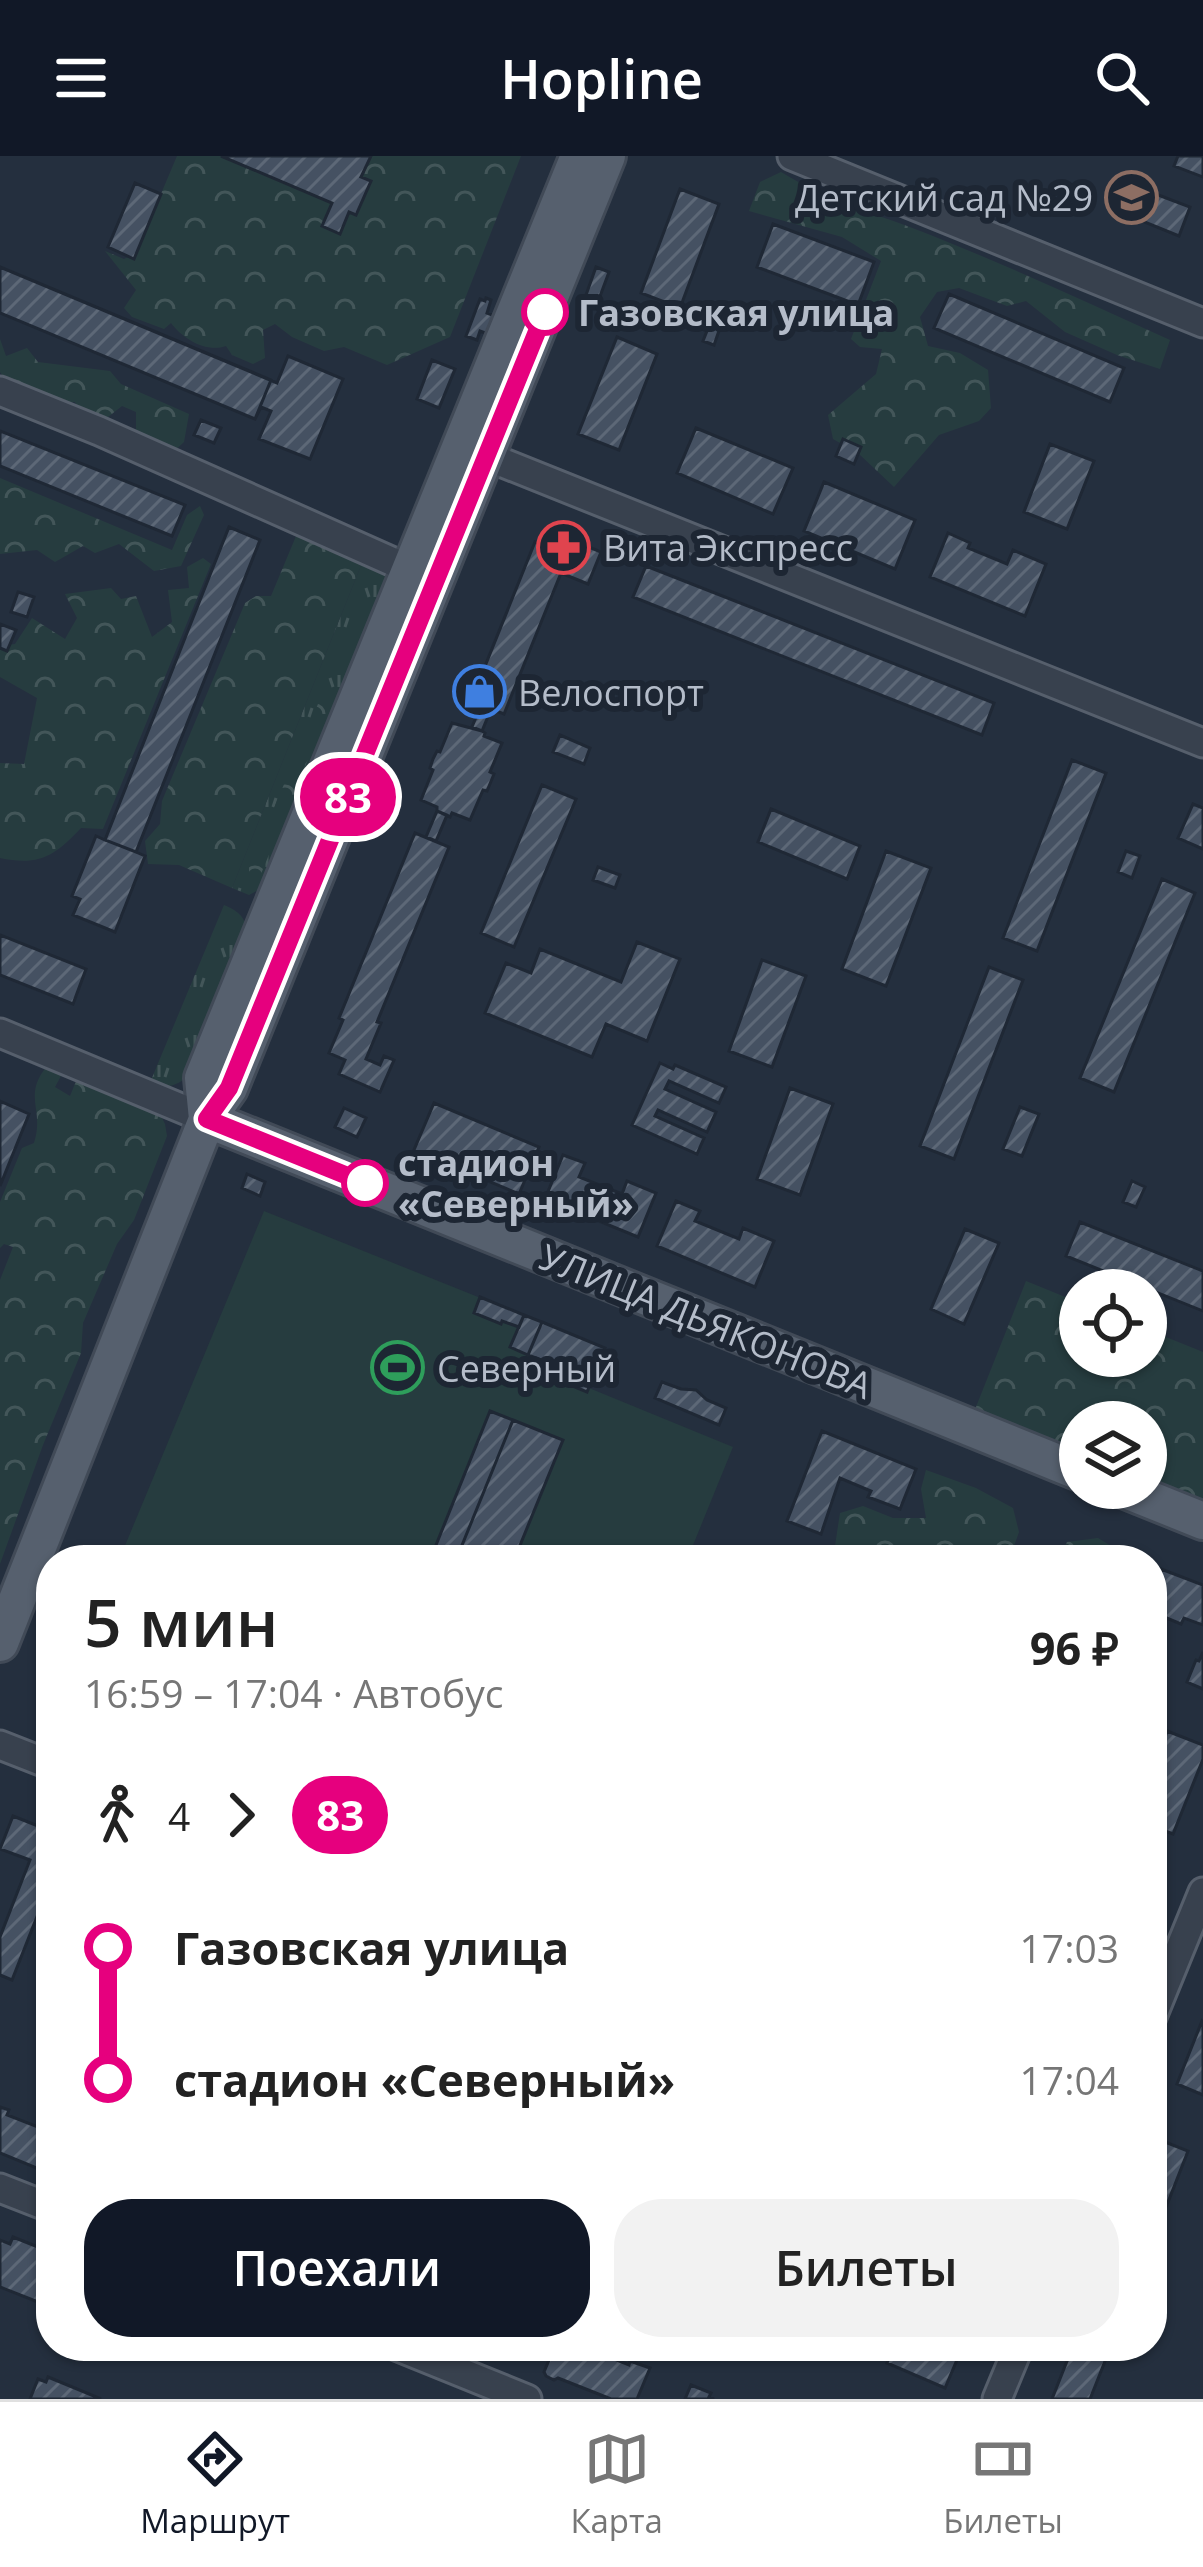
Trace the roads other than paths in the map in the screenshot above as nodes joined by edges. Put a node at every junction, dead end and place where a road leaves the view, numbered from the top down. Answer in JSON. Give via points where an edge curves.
{"nodes":[{"id":1,"x":579,"y":156,"type":"edge"},
{"id":2,"x":607,"y":156,"type":"edge"},
{"id":3,"x":792,"y":156,"type":"edge"},
{"id":4,"x":1203,"y":323,"type":"edge"},
{"id":5,"x":0,"y":391,"type":"edge"},
{"id":6,"x":473,"y":451,"type":"junction"},
{"id":7,"x":409,"y":569,"type":"junction"},
{"id":8,"x":1203,"y":742,"type":"edge"},
{"id":9,"x":0,"y":1033,"type":"edge"},
{"id":10,"x":207,"y":1119,"type":"junction"},
{"id":11,"x":1059,"y":1464,"type":"edge"},
{"id":12,"x":1167,"y":1507,"type":"edge"},
{"id":13,"x":1203,"y":1521,"type":"edge"},
{"id":14,"x":38,"y":1545,"type":"edge"},
{"id":15,"x":36,"y":1551,"type":"edge"},
{"id":16,"x":0,"y":1642,"type":"edge"},
{"id":17,"x":0,"y":1745,"type":"edge"},
{"id":18,"x":36,"y":1759,"type":"edge"},
{"id":19,"x":1203,"y":1892,"type":"edge"},
{"id":20,"x":1189,"y":1963,"type":"edge"},
{"id":21,"x":1167,"y":1995,"type":"edge"},
{"id":22,"x":0,"y":2188,"type":"edge"},
{"id":23,"x":36,"y":2202,"type":"edge"},
{"id":24,"x":433,"y":2361,"type":"edge"},
{"id":25,"x":1013,"y":2361,"type":"edge"},
{"id":26,"x":527,"y":2399,"type":"edge"},
{"id":27,"x":997,"y":2399,"type":"edge"}],
"edges":[{"from":1,"to":6,"type":"main road"},
{"from":2,"to":6,"type":"main road"},
{"from":3,"to":4,"type":"street"},
{"from":5,"to":7,"type":"street"},
{"from":6,"to":7,"type":"main road"},
{"from":6,"to":8,"type":"street"},
{"from":6,"to":10,"type":"main road","via":[[229,1088]]},
{"from":7,"to":10,"type":"main road","via":[[203,1078]]},
{"from":9,"to":10,"type":"street","name":"УЛИЦА ДЬЯКОНОВА"},
{"from":10,"to":11,"type":"main road","name":"УЛИЦА ДЬЯКОНОВА"},
{"from":10,"to":14,"type":"main road"},
{"from":12,"to":13,"type":"main road"},
{"from":15,"to":16,"type":"main road"},
{"from":17,"to":18,"type":"street"},
{"from":19,"to":20,"type":"street"},
{"from":20,"to":21,"type":"street"},
{"from":22,"to":23,"type":"street"},
{"from":24,"to":26,"type":"street"},
{"from":25,"to":27,"type":"street"}]}
